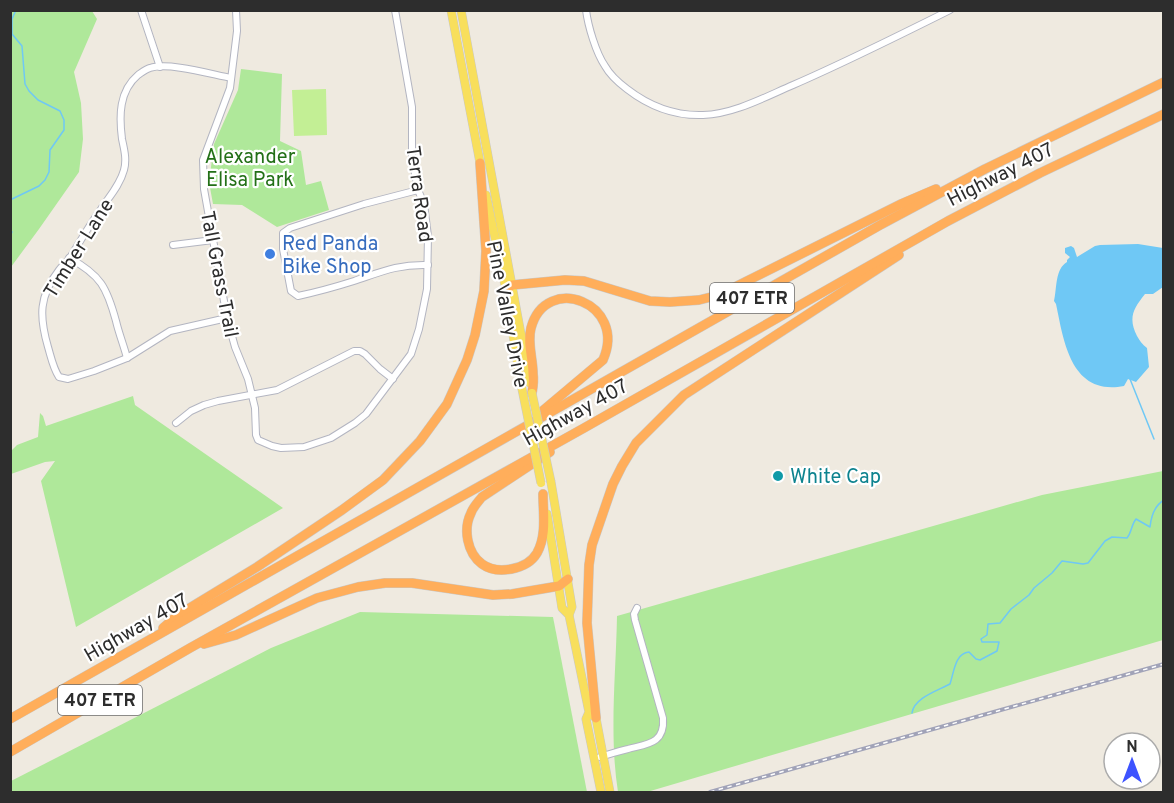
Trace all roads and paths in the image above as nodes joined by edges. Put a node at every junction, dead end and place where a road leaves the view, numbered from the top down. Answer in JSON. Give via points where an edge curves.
{"nodes":[{"id":1,"x":141,"y":10,"type":"edge"},
{"id":2,"x":236,"y":10,"type":"edge"},
{"id":3,"x":394,"y":10,"type":"edge"},
{"id":4,"x":451,"y":10,"type":"edge"},
{"id":5,"x":461,"y":10,"type":"edge"},
{"id":6,"x":586,"y":10,"type":"edge"},
{"id":7,"x":950,"y":10,"type":"edge"},
{"id":8,"x":160,"y":67,"type":"junction"},
{"id":9,"x":231,"y":78,"type":"junction"},
{"id":10,"x":1164,"y":82,"type":"edge"},
{"id":11,"x":1164,"y":114,"type":"edge"},
{"id":12,"x":480,"y":163,"type":"junction"},
{"id":13,"x":985,"y":169,"type":"junction"},
{"id":14,"x":418,"y":190,"type":"junction"},
{"id":15,"x":948,"y":221,"type":"junction"},
{"id":16,"x":213,"y":240,"type":"junction"},
{"id":17,"x":174,"y":245,"type":"dead end"},
{"id":18,"x":69,"y":258,"type":"junction"},
{"id":19,"x":428,"y":265,"type":"junction"},
{"id":20,"x":509,"y":287,"type":"junction"},
{"id":21,"x":227,"y":318,"type":"junction"},
{"id":22,"x":127,"y":358,"type":"junction"},
{"id":23,"x":528,"y":378,"type":"junction"},
{"id":24,"x":393,"y":379,"type":"junction"},
{"id":25,"x":532,"y":393,"type":"joint"},
{"id":26,"x":252,"y":396,"type":"junction"},
{"id":27,"x":176,"y":423,"type":"dead end"},
{"id":28,"x":584,"y":428,"type":"junction"},
{"id":29,"x":519,"y":430,"type":"junction"},
{"id":30,"x":543,"y":494,"type":"junction"},
{"id":31,"x":568,"y":579,"type":"junction"},
{"id":32,"x":559,"y":586,"type":"junction"},
{"id":33,"x":637,"y":608,"type":"dead end"},
{"id":34,"x":569,"y":615,"type":"junction"},
{"id":35,"x":150,"y":640,"type":"junction"},
{"id":36,"x":190,"y":648,"type":"junction"},
{"id":37,"x":592,"y":715,"type":"junction"},
{"id":38,"x":10,"y":719,"type":"edge"},
{"id":39,"x":10,"y":752,"type":"edge"},
{"id":40,"x":603,"y":756,"type":"junction"},
{"id":41,"x":594,"y":758,"type":"junction"},
{"id":42,"x":601,"y":792,"type":"edge"},
{"id":43,"x":610,"y":792,"type":"edge"}],
"edges":[{"from":1,"to":8,"type":"street"},
{"from":2,"to":9,"type":"street","name":"Tall Grass Trail"},
{"from":3,"to":14,"type":"street","name":"Terra Road","via":[[410,90],[412,158]]},
{"from":4,"to":12,"type":"main road","name":"Pine Valley Drive"},
{"from":5,"to":20,"type":"main road","name":"Pine Valley Drive"},
{"from":6,"to":7,"type":"street","via":[[604,66],[618,82],[658,108],[702,115],[764,98]]},
{"from":8,"to":9,"type":"street"},
{"from":8,"to":18,"type":"street","name":"Timber Lane","via":[[138,75],[123,94],[124,171]]},
{"from":9,"to":16,"type":"street","name":"Tall Grass Trail","via":[[203,160]]},
{"from":10,"to":13,"type":"highway","name":"Highway 407","number":"407 ETR"},
{"from":11,"to":15,"type":"highway","name":"Highway 407","number":"407 ETR"},
{"from":12,"to":20,"type":"main road","name":"Pine Valley Drive"},
{"from":12,"to":35,"type":"highway","via":[[486,251],[484,291],[467,360],[447,404],[420,441],[383,480],[257,567],[178,615]]},
{"from":13,"to":20,"type":"highway","via":[[901,204],[719,295],[699,300],[650,301],[584,281]]},
{"from":13,"to":29,"type":"highway","name":"Highway 407","number":"407 ETR"},
{"from":14,"to":19,"type":"street","name":"Terra Road","via":[[426,218]]},
{"from":14,"to":19,"type":"street","via":[[290,228],[283,233],[282,249],[291,291],[298,296],[395,268]]},
{"from":15,"to":28,"type":"highway","name":"Highway 407","number":"407 ETR"},
{"from":15,"to":37,"type":"highway","via":[[684,394],[636,443],[613,484],[592,545],[587,623]]},
{"from":16,"to":17,"type":"street"},
{"from":16,"to":21,"type":"street","name":"Tall Grass Trail"},
{"from":18,"to":22,"type":"street","via":[[94,275],[107,292]]},
{"from":18,"to":22,"type":"street","name":"Timber Lane","via":[[46,290],[42,306],[44,332],[57,373],[68,379]]},
{"from":19,"to":24,"type":"street","name":"Terra Road","via":[[419,329],[411,354]]},
{"from":20,"to":23,"type":"main road","name":"Pine Valley Drive"},
{"from":21,"to":22,"type":"street","name":"Timber Lane","via":[[170,331]]},
{"from":21,"to":26,"type":"street","name":"Tall Grass Trail"},
{"from":23,"to":25,"type":"highway"},
{"from":23,"to":29,"type":"highway","via":[[529,338],[540,309],[550,302],[570,298],[591,306],[608,334],[603,360]]},
{"from":23,"to":30,"type":"main road","name":"Pine Valley Drive","bridge":true},
{"from":24,"to":26,"type":"street","via":[[365,354],[354,351],[277,390]]},
{"from":24,"to":26,"type":"street","name":"Terra Road","via":[[366,414],[331,438],[304,447],[281,448],[258,440]]},
{"from":25,"to":31,"type":"main road","name":"Pine Valley Drive","bridge":true},
{"from":26,"to":27,"type":"street","via":[[204,405]]},
{"from":28,"to":30,"type":"highway","via":[[474,506],[468,519],[467,538],[481,563],[506,569],[524,566],[532,559],[544,532]]},
{"from":28,"to":36,"type":"highway","name":"Highway 407","number":"407 ETR"},
{"from":29,"to":35,"type":"highway","name":"Highway 407","number":"407 ETR"},
{"from":30,"to":32,"type":"main road","name":"Pine Valley Drive"},
{"from":31,"to":32,"type":"highway"},
{"from":31,"to":34,"type":"main road","name":"Pine Valley Drive","via":[[572,607]]},
{"from":32,"to":34,"type":"main road","name":"Pine Valley Drive","via":[[562,609]]},
{"from":32,"to":36,"type":"highway","via":[[493,595],[412,583],[358,588],[317,598],[236,635]]},
{"from":33,"to":40,"type":"street","via":[[635,620],[663,727],[652,743]]},
{"from":34,"to":37,"type":"main road","name":"Pine Valley Drive"},
{"from":35,"to":38,"type":"highway","name":"Highway 407","number":"407 ETR"},
{"from":36,"to":39,"type":"highway","name":"Highway 407","number":"407 ETR"},
{"from":37,"to":40,"type":"main road","name":"Pine Valley Drive"},
{"from":37,"to":41,"type":"main road","name":"Pine Valley Drive","via":[[586,719]]},
{"from":40,"to":41,"type":"street"},
{"from":40,"to":43,"type":"main road","name":"Pine Valley Drive"},
{"from":41,"to":42,"type":"main road","name":"Pine Valley Drive"}]}
